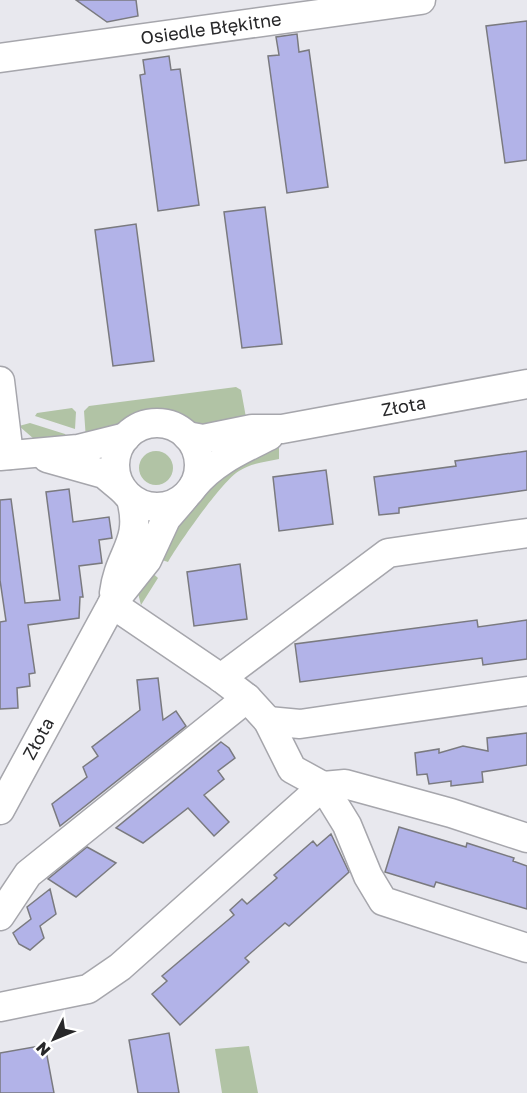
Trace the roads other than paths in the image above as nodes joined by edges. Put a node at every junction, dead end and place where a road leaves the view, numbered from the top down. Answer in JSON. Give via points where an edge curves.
{"nodes":[{"id":1,"x":421,"y":0,"type":"edge"},
{"id":2,"x":0,"y":58,"type":"edge"},
{"id":3,"x":0,"y":381,"type":"edge"},
{"id":4,"x":527,"y":384,"type":"edge"},
{"id":5,"x":282,"y":429,"type":"junction"},
{"id":6,"x":187,"y":436,"type":"junction"},
{"id":7,"x":126,"y":437,"type":"junction"},
{"id":8,"x":15,"y":455,"type":"edge"},
{"id":9,"x":189,"y":493,"type":"junction"},
{"id":10,"x":127,"y":494,"type":"junction"},
{"id":11,"x":527,"y":532,"type":"edge"},
{"id":12,"x":112,"y":604,"type":"junction"},
{"id":13,"x":221,"y":678,"type":"junction"},
{"id":14,"x":527,"y":691,"type":"edge"},
{"id":15,"x":247,"y":698,"type":"junction"},
{"id":16,"x":268,"y":721,"type":"junction"},
{"id":17,"x":323,"y":786,"type":"junction"},
{"id":18,"x":0,"y":810,"type":"edge"},
{"id":19,"x":527,"y":838,"type":"edge"},
{"id":20,"x":0,"y":916,"type":"edge"},
{"id":21,"x":527,"y":948,"type":"edge"},
{"id":22,"x":0,"y":1007,"type":"edge"}],
"edges":[{"from":1,"to":2,"type":"street","name":"Osiedle Błękitne"},
{"from":3,"to":8,"type":"street"},
{"from":4,"to":5,"type":"street","name":"Złota"},
{"from":5,"to":6,"type":"street","name":"Złota","via":[[252,429],[203,439]]},
{"from":5,"to":9,"type":"street","name":"Złota","via":[[206,471]]},
{"from":6,"to":7,"type":"street","via":[[168,424],[156,423]]},
{"from":6,"to":9,"type":"street","via":[[199,461]]},
{"from":7,"to":8,"type":"street","via":[[101,446]]},
{"from":7,"to":10,"type":"street","via":[[115,462],[116,476]]},
{"from":8,"to":10,"type":"street","via":[[104,474]]},
{"from":9,"to":10,"type":"street","via":[[172,505],[158,508],[144,506]]},
{"from":9,"to":12,"type":"street","name":"Złota","via":[[166,519],[147,560]]},
{"from":10,"to":12,"type":"street","name":"Złota","via":[[136,520],[135,535],[116,574]]},
{"from":11,"to":13,"type":"street","via":[[388,553]]},
{"from":12,"to":13,"type":"street"},
{"from":12,"to":18,"type":"street","name":"Złota"},
{"from":13,"to":15,"type":"street"},
{"from":14,"to":16,"type":"street","via":[[300,723]]},
{"from":15,"to":16,"type":"street"},
{"from":15,"to":20,"type":"street","via":[[28,874]]},
{"from":16,"to":17,"type":"street","via":[[291,769]]},
{"from":17,"to":19,"type":"street","via":[[345,784]]},
{"from":17,"to":21,"type":"street","via":[[347,825],[383,901]]},
{"from":17,"to":22,"type":"street","via":[[117,968],[88,989]]}]}
